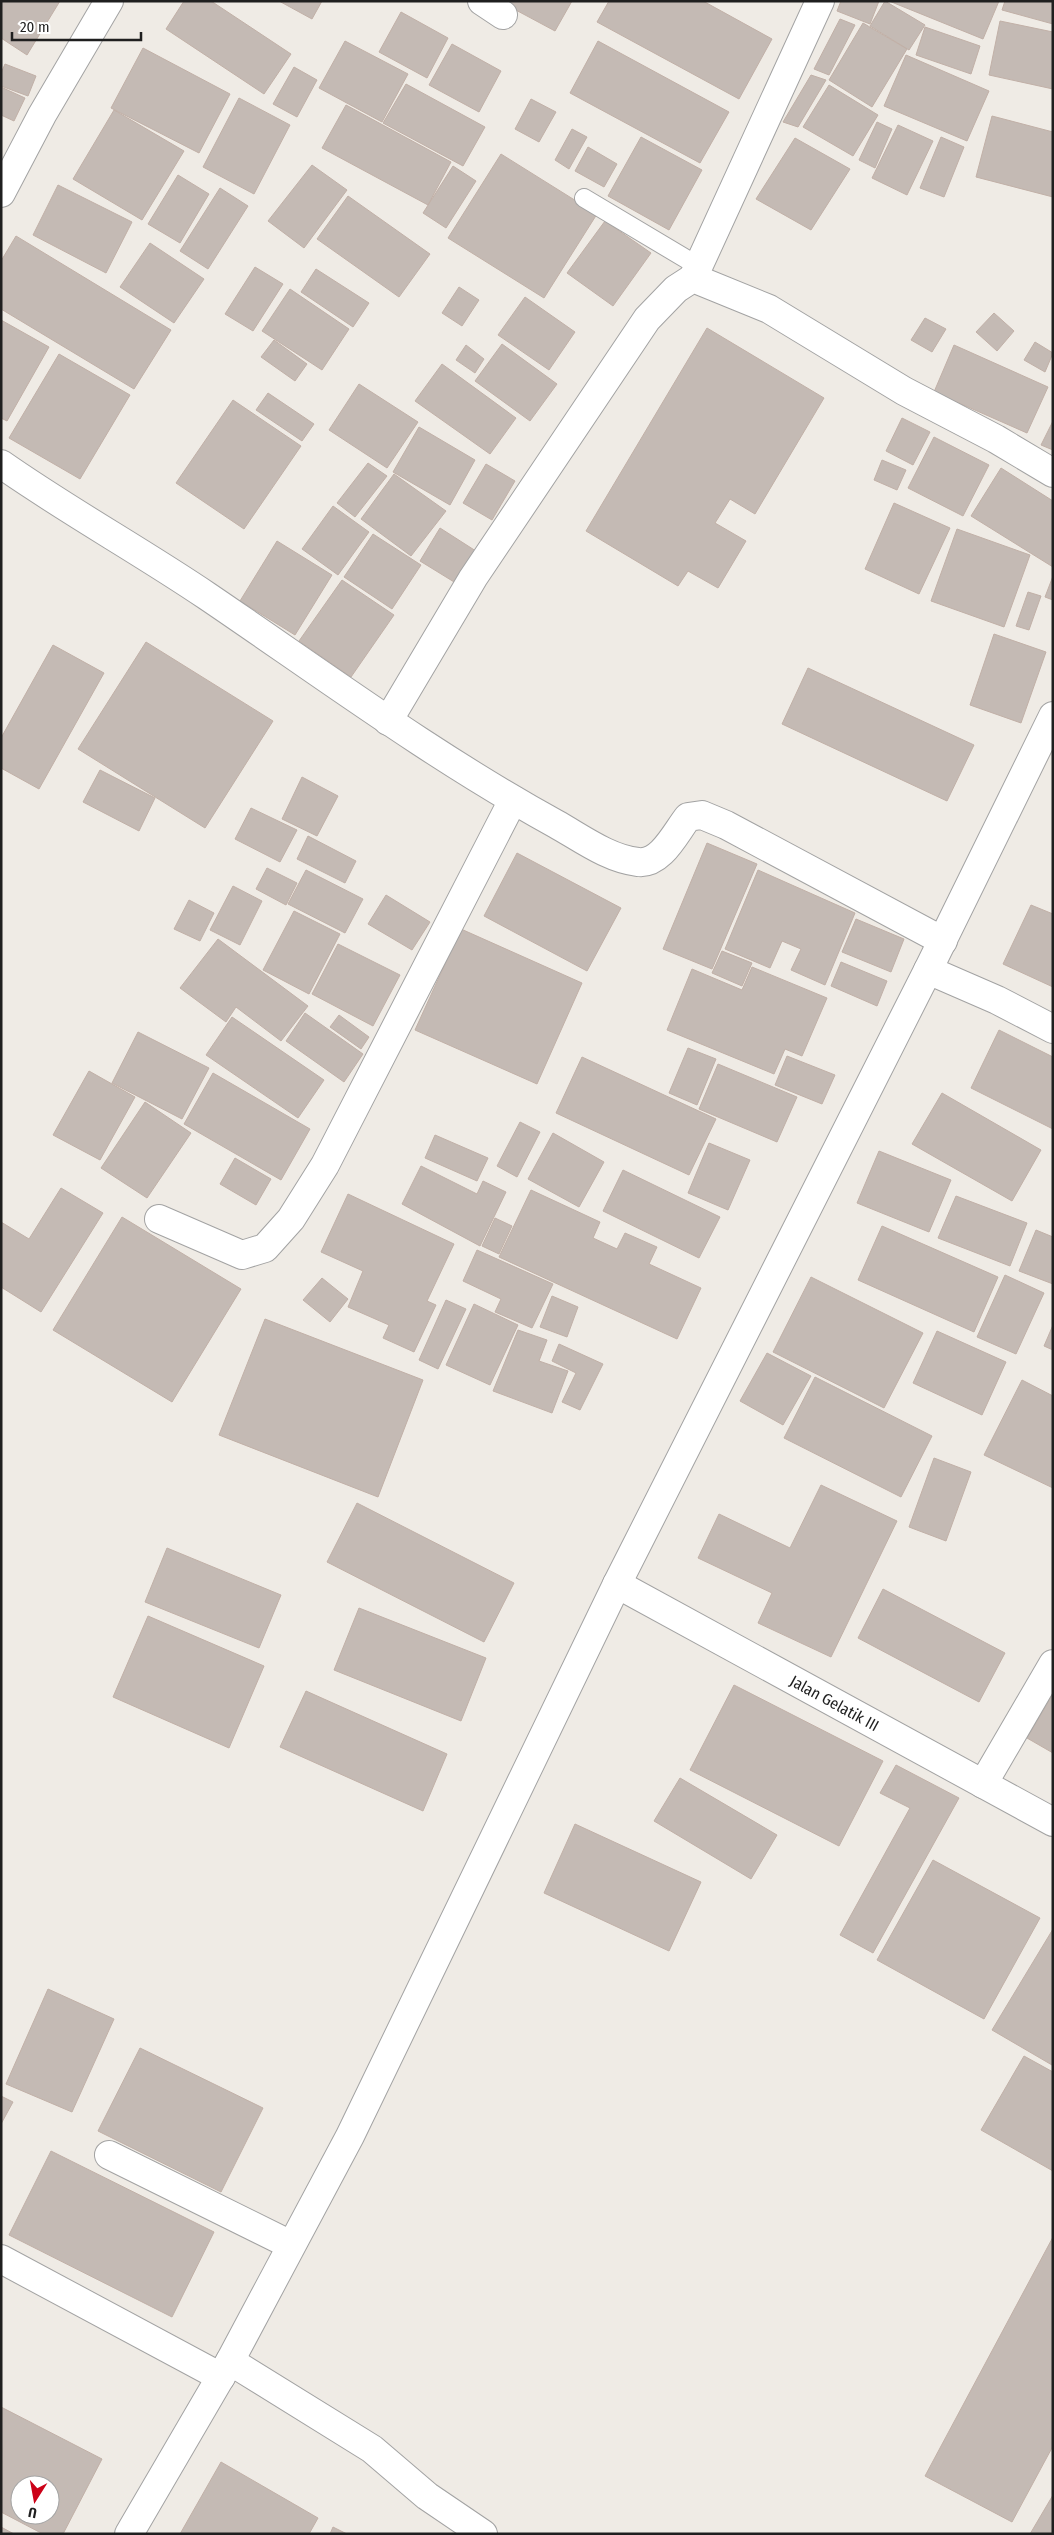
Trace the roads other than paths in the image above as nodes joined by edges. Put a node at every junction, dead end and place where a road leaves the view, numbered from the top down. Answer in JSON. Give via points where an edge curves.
{"nodes":[{"id":1,"x":109,"y":1,"type":"edge"},
{"id":2,"x":820,"y":1,"type":"edge"},
{"id":3,"x":1,"y":194,"type":"edge"},
{"id":4,"x":584,"y":198,"type":"dead end"},
{"id":5,"x":696,"y":272,"type":"junction"},
{"id":6,"x":1,"y":464,"type":"edge"},
{"id":7,"x":1053,"y":473,"type":"edge"},
{"id":8,"x":1053,"y":716,"type":"edge"},
{"id":9,"x":388,"y":721,"type":"junction"},
{"id":10,"x":513,"y":800,"type":"junction"},
{"id":11,"x":943,"y":940,"type":"junction"},
{"id":12,"x":928,"y":970,"type":"junction"},
{"id":13,"x":1053,"y":1029,"type":"edge"},
{"id":14,"x":159,"y":1219,"type":"dead end"},
{"id":15,"x":617,"y":1584,"type":"junction"},
{"id":16,"x":1053,"y":1664,"type":"edge"},
{"id":17,"x":983,"y":1784,"type":"junction"},
{"id":18,"x":1053,"y":1822,"type":"edge"},
{"id":19,"x":110,"y":2155,"type":"dead end"},
{"id":20,"x":291,"y":2245,"type":"junction"},
{"id":21,"x":1,"y":2259,"type":"edge"},
{"id":22,"x":225,"y":2369,"type":"junction"},
{"id":23,"x":129,"y":2534,"type":"edge"},
{"id":24,"x":483,"y":2534,"type":"edge"}],
"edges":[{"from":1,"to":3,"type":"street","via":[[42,115]]},
{"from":2,"to":5,"type":"street"},
{"from":4,"to":5,"type":"lane"},
{"from":5,"to":7,"type":"street","via":[[770,309],[904,390]]},
{"from":5,"to":9,"type":"street","via":[[647,319],[631,342],[473,578]]},
{"from":6,"to":9,"type":"street","via":[[205,595]]},
{"from":8,"to":11,"type":"street"},
{"from":9,"to":10,"type":"street"},
{"from":10,"to":11,"type":"street","via":[[605,851],[640,863],[664,850],[688,818],[702,815]]},
{"from":10,"to":14,"type":"street","via":[[325,1165],[291,1219],[265,1248],[242,1255]]},
{"from":11,"to":12,"type":"street"},
{"from":12,"to":13,"type":"street"},
{"from":12,"to":15,"type":"street"},
{"from":15,"to":17,"type":"street","name":"Jalan Gelatik III"},
{"from":15,"to":20,"type":"street","via":[[350,2136]]},
{"from":16,"to":17,"type":"street"},
{"from":17,"to":18,"type":"street","name":"Jalan Gelatik III"},
{"from":19,"to":20,"type":"street"},
{"from":20,"to":22,"type":"street"},
{"from":21,"to":22,"type":"street"},
{"from":22,"to":23,"type":"street"},
{"from":22,"to":24,"type":"street","via":[[372,2450],[427,2496]]}]}
